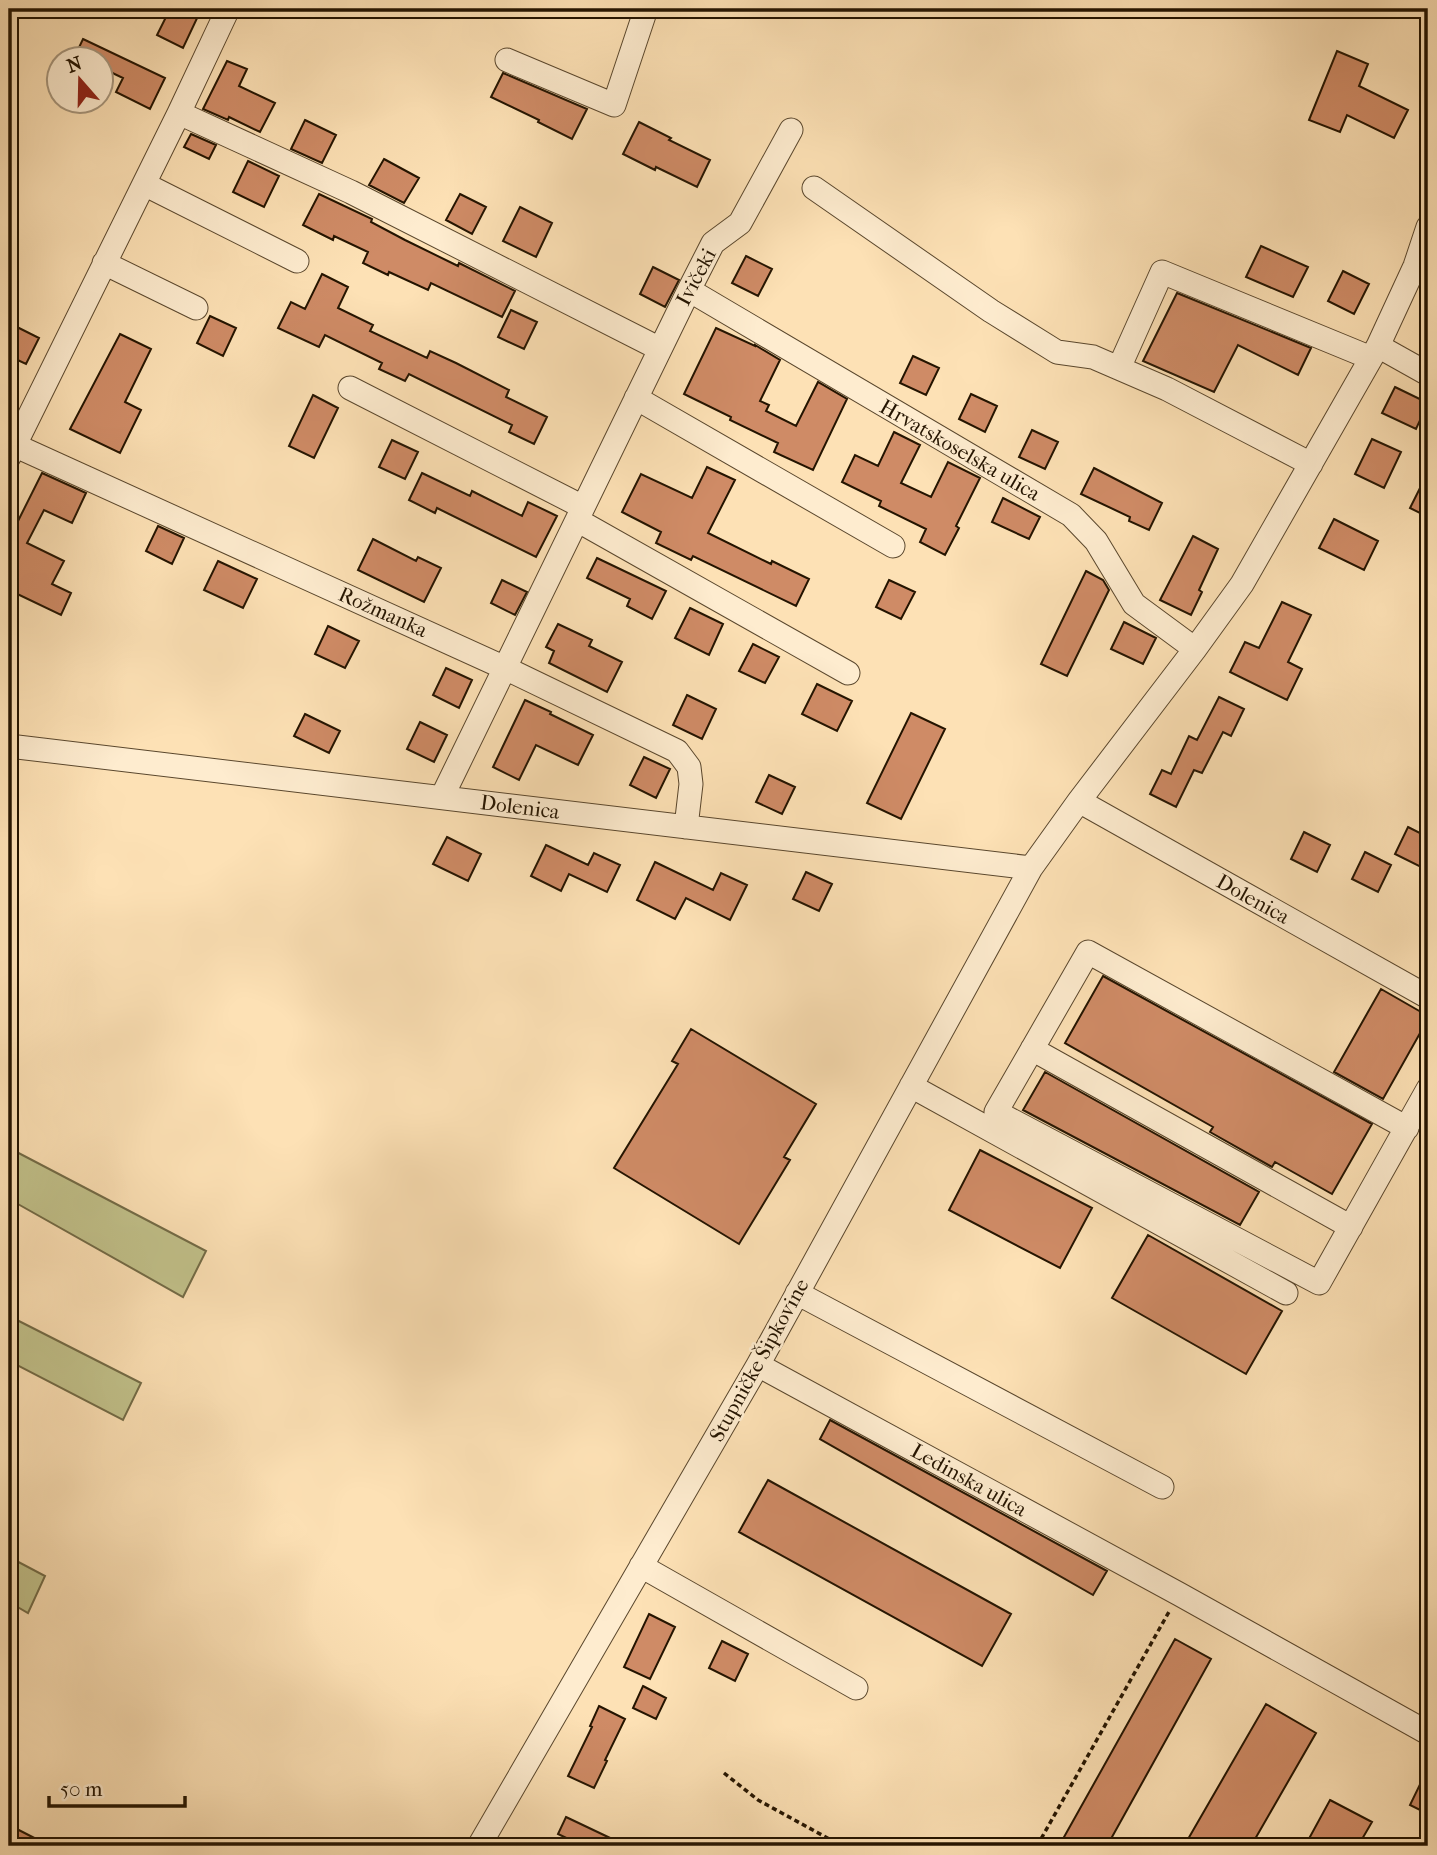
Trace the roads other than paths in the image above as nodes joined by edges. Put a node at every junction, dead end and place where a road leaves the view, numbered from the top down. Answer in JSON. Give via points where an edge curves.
{"nodes":[{"id":1,"x":646,"y":9,"type":"edge"},
{"id":2,"x":224,"y":10,"type":"edge"},
{"id":3,"x":507,"y":60,"type":"dead end"},
{"id":4,"x":179,"y":113,"type":"junction"},
{"id":5,"x":791,"y":130,"type":"dead end"},
{"id":6,"x":144,"y":184,"type":"junction"},
{"id":7,"x":814,"y":188,"type":"dead end"},
{"id":8,"x":1428,"y":227,"type":"edge"},
{"id":9,"x":297,"y":261,"type":"dead end"},
{"id":10,"x":104,"y":263,"type":"junction"},
{"id":11,"x":1421,"y":265,"type":"edge"},
{"id":12,"x":689,"y":290,"type":"junction"},
{"id":13,"x":196,"y":308,"type":"dead end"},
{"id":14,"x":660,"y":349,"type":"junction"},
{"id":15,"x":1375,"y":352,"type":"junction"},
{"id":16,"x":1119,"y":368,"type":"junction"},
{"id":17,"x":1428,"y":374,"type":"edge"},
{"id":18,"x":350,"y":388,"type":"dead end"},
{"id":19,"x":636,"y":398,"type":"junction"},
{"id":20,"x":12,"y":451,"type":"edge"},
{"id":21,"x":1311,"y":464,"type":"junction"},
{"id":22,"x":580,"y":514,"type":"junction"},
{"id":23,"x":893,"y":546,"type":"dead end"},
{"id":24,"x":1195,"y":649,"type":"junction"},
{"id":25,"x":505,"y":668,"type":"junction"},
{"id":26,"x":848,"y":673,"type":"dead end"},
{"id":27,"x":9,"y":746,"type":"edge"},
{"id":28,"x":442,"y":797,"type":"junction"},
{"id":29,"x":1079,"y":801,"type":"junction"},
{"id":30,"x":686,"y":827,"type":"junction"},
{"id":31,"x":1031,"y":868,"type":"junction"},
{"id":32,"x":1428,"y":997,"type":"edge"},
{"id":33,"x":1032,"y":1049,"type":"junction"},
{"id":34,"x":911,"y":1086,"type":"junction"},
{"id":35,"x":1428,"y":1089,"type":"edge"},
{"id":36,"x":1406,"y":1128,"type":"junction"},
{"id":37,"x":1351,"y":1227,"type":"junction"},
{"id":38,"x":797,"y":1293,"type":"junction"},
{"id":39,"x":1286,"y":1293,"type":"dead end"},
{"id":40,"x":758,"y":1365,"type":"junction"},
{"id":41,"x":1162,"y":1487,"type":"dead end"},
{"id":42,"x":641,"y":1566,"type":"junction"},
{"id":43,"x":856,"y":1688,"type":"dead end"},
{"id":44,"x":1428,"y":1733,"type":"edge"},
{"id":45,"x":479,"y":1846,"type":"edge"}],
"edges":[{"from":1,"to":3,"type":"street","via":[[614,105]]},
{"from":2,"to":4,"type":"street","name":"Rožmanka"},
{"from":4,"to":6,"type":"street","name":"Rožmanka"},
{"from":4,"to":14,"type":"street","via":[[351,192]]},
{"from":5,"to":12,"type":"street","name":"Ivičeki","via":[[740,223],[713,243]]},
{"from":6,"to":9,"type":"street"},
{"from":6,"to":10,"type":"street","name":"Rožmanka"},
{"from":7,"to":16,"type":"street","via":[[1057,352],[1093,357]]},
{"from":8,"to":11,"type":"street"},
{"from":10,"to":13,"type":"street"},
{"from":10,"to":20,"type":"street","name":"Rožmanka"},
{"from":11,"to":15,"type":"street"},
{"from":12,"to":14,"type":"street","name":"Ivičeki"},
{"from":12,"to":24,"type":"street","name":"Hrvatskoselska ulica","via":[[1071,515],[1096,541],[1134,604]]},
{"from":14,"to":19,"type":"street","name":"Ivičeki"},
{"from":15,"to":16,"type":"street","via":[[1162,272]]},
{"from":15,"to":17,"type":"street"},
{"from":15,"to":21,"type":"street"},
{"from":16,"to":21,"type":"street"},
{"from":18,"to":22,"type":"street"},
{"from":19,"to":22,"type":"street","name":"Ivičeki"},
{"from":19,"to":23,"type":"street"},
{"from":20,"to":25,"type":"street","name":"Rožmanka"},
{"from":21,"to":24,"type":"street","via":[[1242,584]]},
{"from":22,"to":25,"type":"street","name":"Ivičeki"},
{"from":22,"to":26,"type":"street"},
{"from":24,"to":29,"type":"street"},
{"from":25,"to":28,"type":"street","name":"Ivičeki"},
{"from":25,"to":30,"type":"street","name":"Rožmanka","via":[[677,751],[689,767]]},
{"from":27,"to":28,"type":"street","name":"Dolenica"},
{"from":28,"to":30,"type":"street","name":"Dolenica"},
{"from":29,"to":31,"type":"street"},
{"from":29,"to":32,"type":"street","name":"Dolenica"},
{"from":30,"to":31,"type":"street","name":"Dolenica"},
{"from":31,"to":34,"type":"street","name":"Stupničke Šipkovine"},
{"from":33,"to":36,"type":"street","via":[[1088,952]]},
{"from":33,"to":37,"type":"street"},
{"from":33,"to":37,"type":"street","via":[[996,1112],[1319,1283]]},
{"from":34,"to":38,"type":"street","name":"Stupničke Šipkovine"},
{"from":34,"to":39,"type":"street"},
{"from":35,"to":36,"type":"street"},
{"from":36,"to":37,"type":"street"},
{"from":38,"to":40,"type":"street","name":"Stupničke Šipkovine"},
{"from":38,"to":41,"type":"street"},
{"from":40,"to":42,"type":"street","name":"Stupničke Šipkovine"},
{"from":40,"to":44,"type":"street","name":"Ledinska ulica"},
{"from":42,"to":43,"type":"street"},
{"from":42,"to":45,"type":"street","name":"Stupničke Šipkovine"}]}
